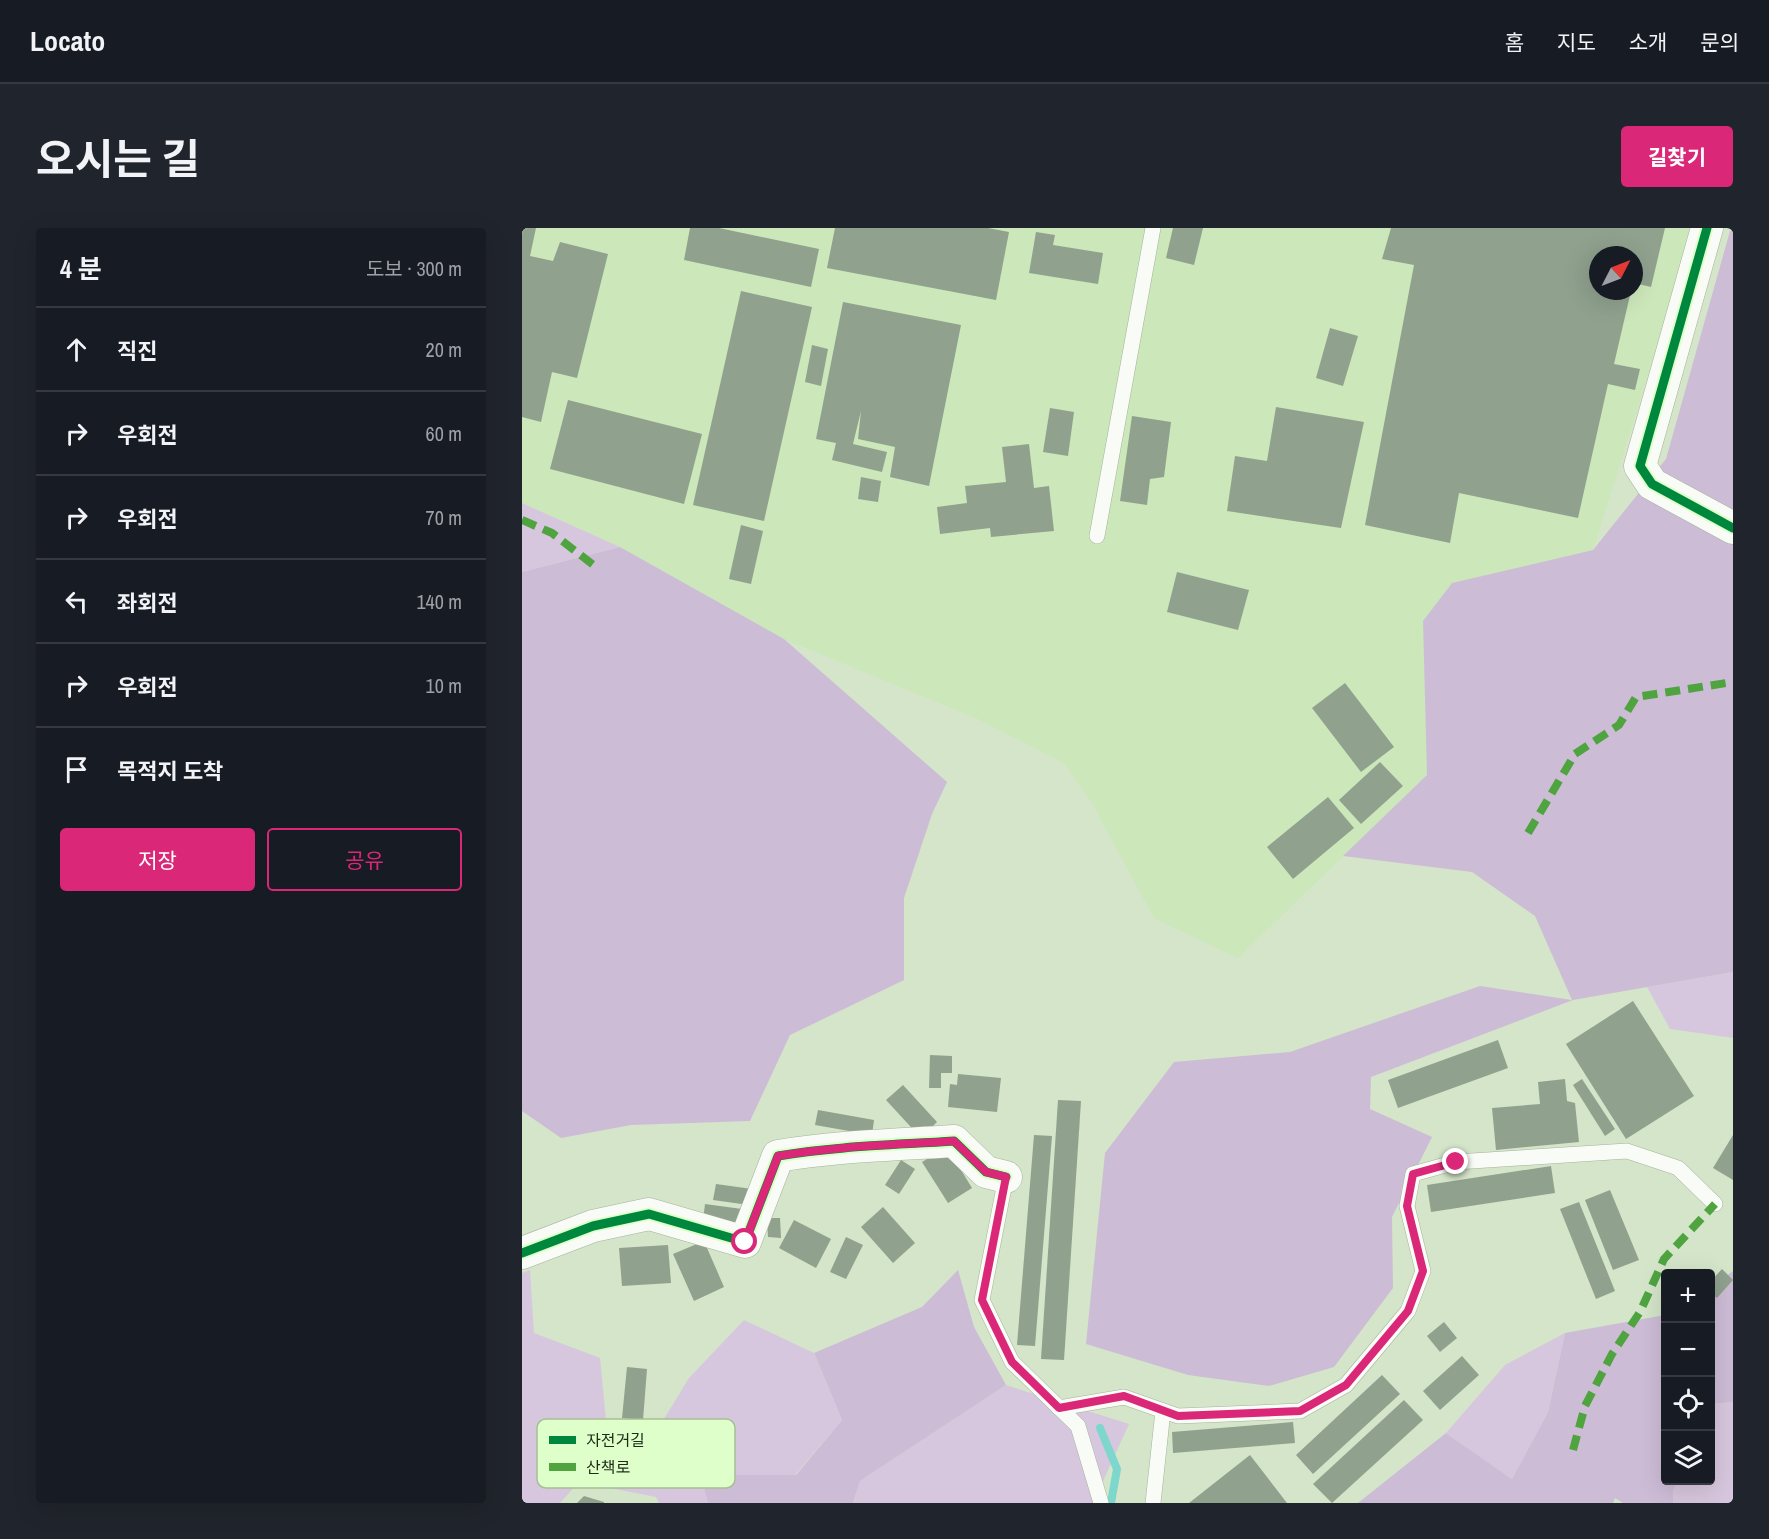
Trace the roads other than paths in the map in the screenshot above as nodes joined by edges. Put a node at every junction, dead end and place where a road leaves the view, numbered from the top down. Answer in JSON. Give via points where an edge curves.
{"nodes":[{"id":1,"x":1153,"y":228,"type":"edge"},
{"id":2,"x":1707,"y":228,"type":"edge"},
{"id":3,"x":1733,"y":528,"type":"edge"},
{"id":4,"x":1097,"y":536,"type":"dead end"},
{"id":5,"x":1006,"y":1177,"type":"joint"},
{"id":6,"x":1715,"y":1204,"type":"dead end"},
{"id":7,"x":522,"y":1253,"type":"edge"},
{"id":8,"x":1059,"y":1408,"type":"junction"},
{"id":9,"x":1163,"y":1411,"type":"junction"},
{"id":10,"x":1101,"y":1503,"type":"edge"},
{"id":11,"x":1153,"y":1503,"type":"edge"}],
"edges":[{"from":1,"to":4,"type":"lane"},
{"from":2,"to":3,"type":"street","via":[[1640,466],[1652,484]]},
{"from":5,"to":7,"type":"street","via":[[986,1172],[954,1141],[824,1148],[778,1156],[745,1242],[649,1214],[593,1226]]},
{"from":5,"to":8,"type":"lane","via":[[982,1300],[1012,1362]]},
{"from":6,"to":9,"type":"lane","via":[[1678,1168],[1627,1151],[1456,1162],[1413,1174],[1407,1206],[1423,1271],[1408,1311],[1346,1385],[1300,1411],[1178,1416]]},
{"from":8,"to":9,"type":"lane","via":[[1124,1396]]},
{"from":8,"to":10,"type":"lane","via":[[1078,1426]]},
{"from":9,"to":11,"type":"lane"}]}
